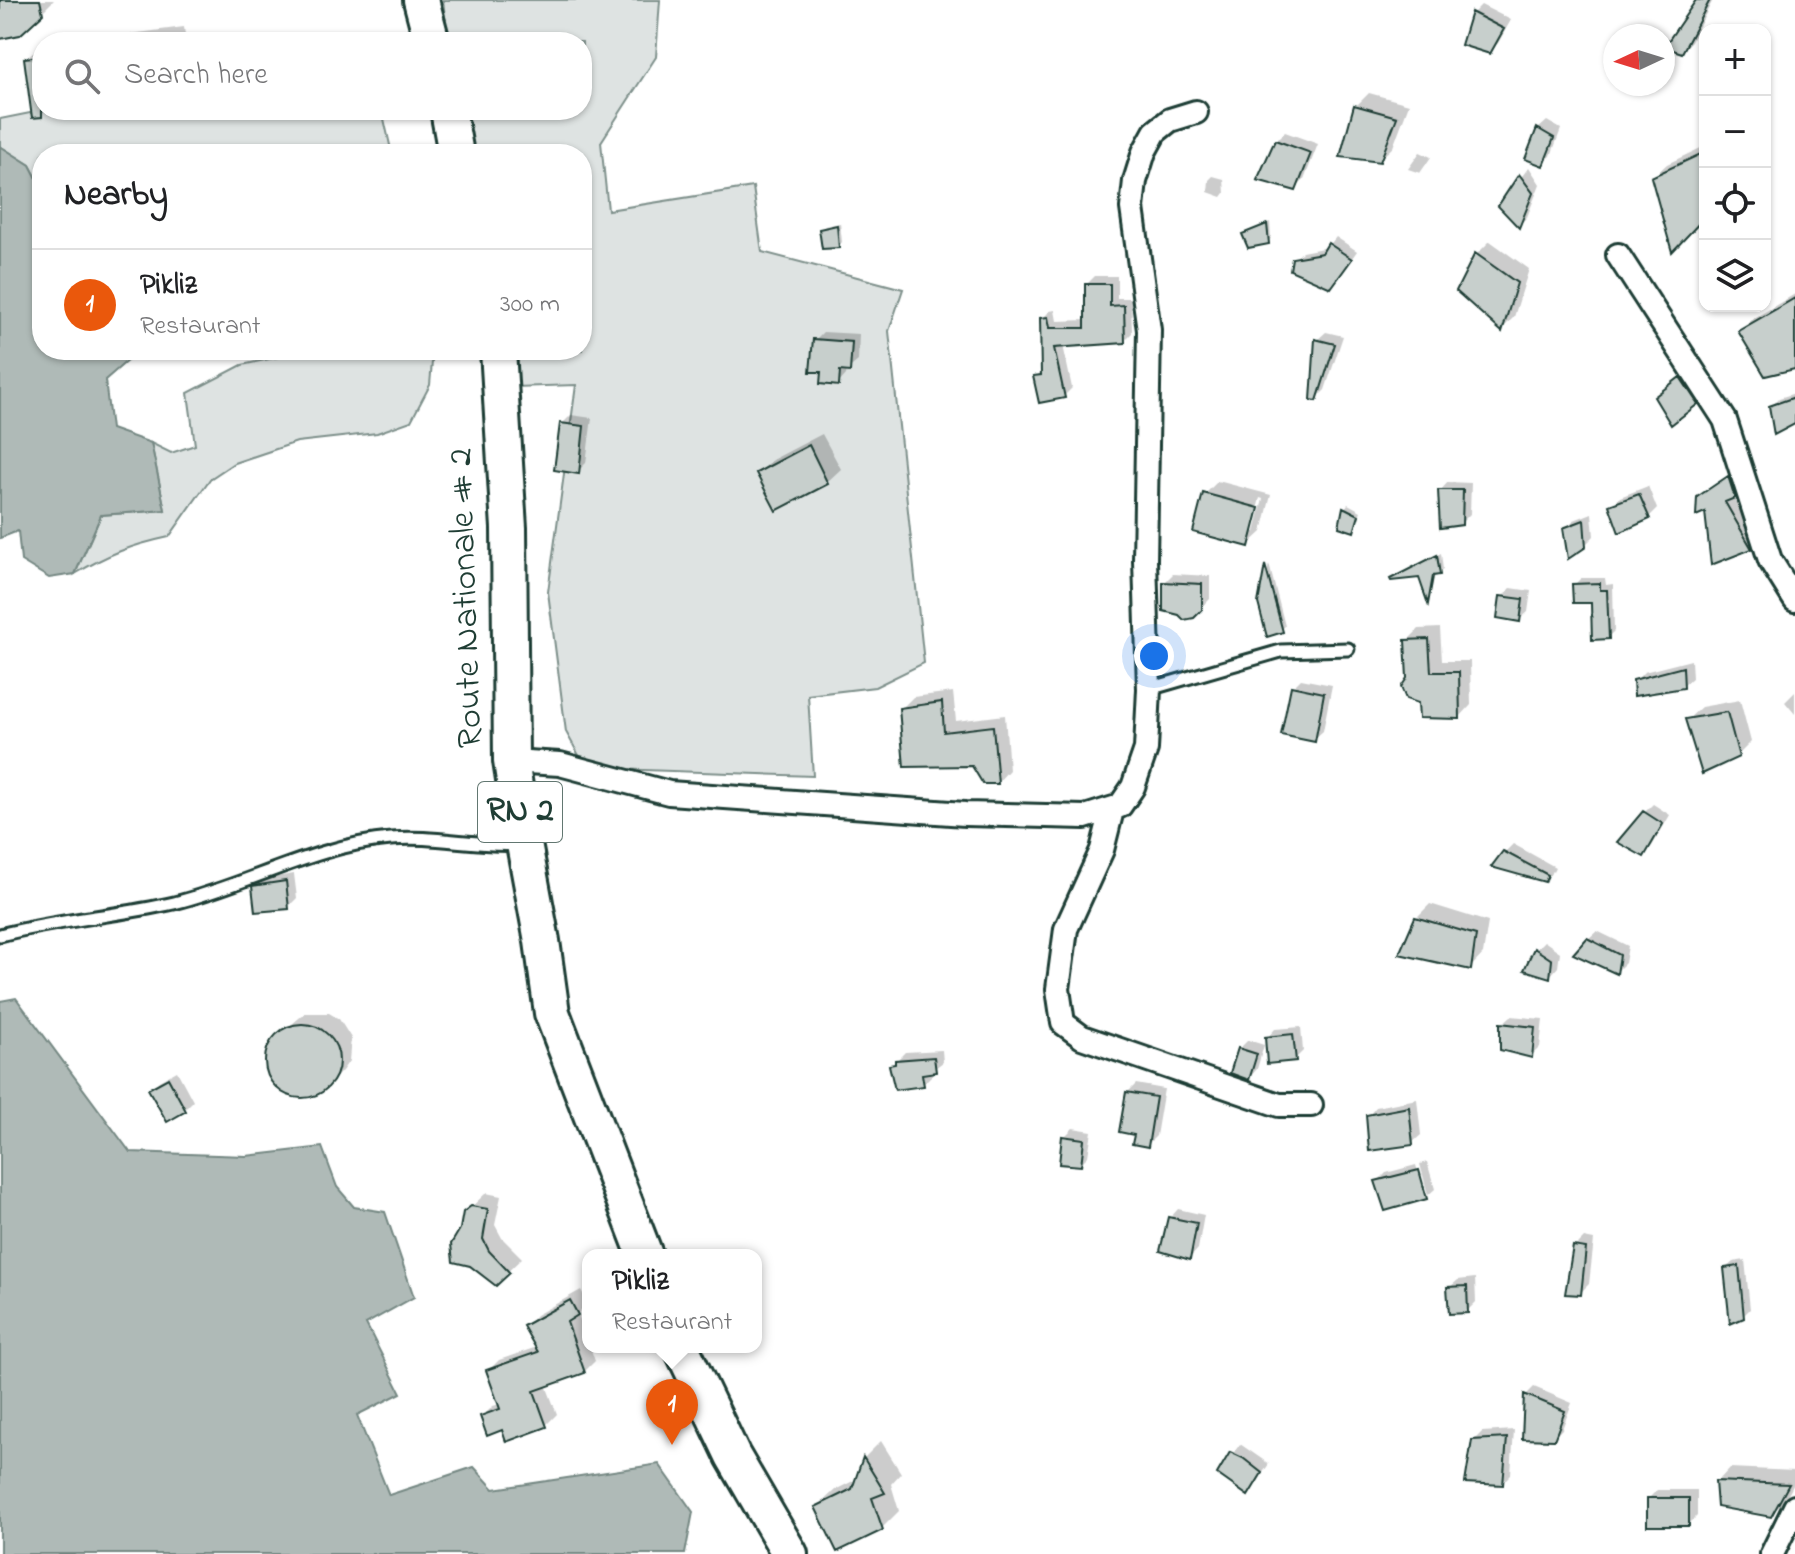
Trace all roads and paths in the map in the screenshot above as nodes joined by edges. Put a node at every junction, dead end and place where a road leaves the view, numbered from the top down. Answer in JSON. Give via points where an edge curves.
{"nodes":[{"id":1,"x":421,"y":0,"type":"edge"},
{"id":2,"x":429,"y":32,"type":"edge"},
{"id":3,"x":1196,"y":112,"type":"dead end"},
{"id":4,"x":450,"y":120,"type":"edge"},
{"id":5,"x":454,"y":144,"type":"edge"},
{"id":6,"x":1618,"y":255,"type":"dead end"},
{"id":7,"x":499,"y":360,"type":"edge"},
{"id":8,"x":1795,"y":600,"type":"edge"},
{"id":9,"x":1348,"y":649,"type":"dead end"},
{"id":10,"x":1149,"y":689,"type":"junction"},
{"id":11,"x":511,"y":761,"type":"junction"},
{"id":12,"x":1112,"y":810,"type":"junction"},
{"id":13,"x":524,"y":844,"type":"junction"},
{"id":14,"x":0,"y":935,"type":"edge"},
{"id":15,"x":1311,"y":1105,"type":"dead end"},
{"id":16,"x":643,"y":1249,"type":"edge"},
{"id":17,"x":684,"y":1353,"type":"edge"},
{"id":18,"x":1795,"y":1507,"type":"edge"},
{"id":19,"x":790,"y":1554,"type":"edge"},
{"id":20,"x":1772,"y":1554,"type":"edge"}],
"edges":[{"from":1,"to":2,"type":"main road"},
{"from":3,"to":10,"type":"street","via":[[1170,120],[1155,132],[1135,181],[1132,208],[1149,330]]},
{"from":4,"to":5,"type":"main road"},
{"from":6,"to":8,"type":"street","via":[[1725,420],[1770,560]]},
{"from":7,"to":11,"type":"main road","name":"Route Nationale # 2","number":"RN 2","via":[[509,528]]},
{"from":9,"to":10,"type":"lane","via":[[1281,651]]},
{"from":10,"to":12,"type":"street","via":[[1146,749],[1133,787]]},
{"from":11,"to":12,"type":"street","via":[[560,764],[669,793],[965,814],[1085,817]]},
{"from":11,"to":13,"type":"main road","name":"Route Nationale # 2","number":"RN 2"},
{"from":12,"to":15,"type":"street","via":[[1102,850],[1066,929],[1058,989],[1063,1023],[1082,1037],[1279,1105]]},
{"from":13,"to":14,"type":"lane","via":[[486,846],[444,839],[361,844],[176,902]]},
{"from":13,"to":16,"type":"main road","name":"Route Nationale # 2","number":"RN 2","via":[[552,1013]]},
{"from":17,"to":19,"type":"main road","via":[[733,1456]]},
{"from":18,"to":20,"type":"street"}]}
